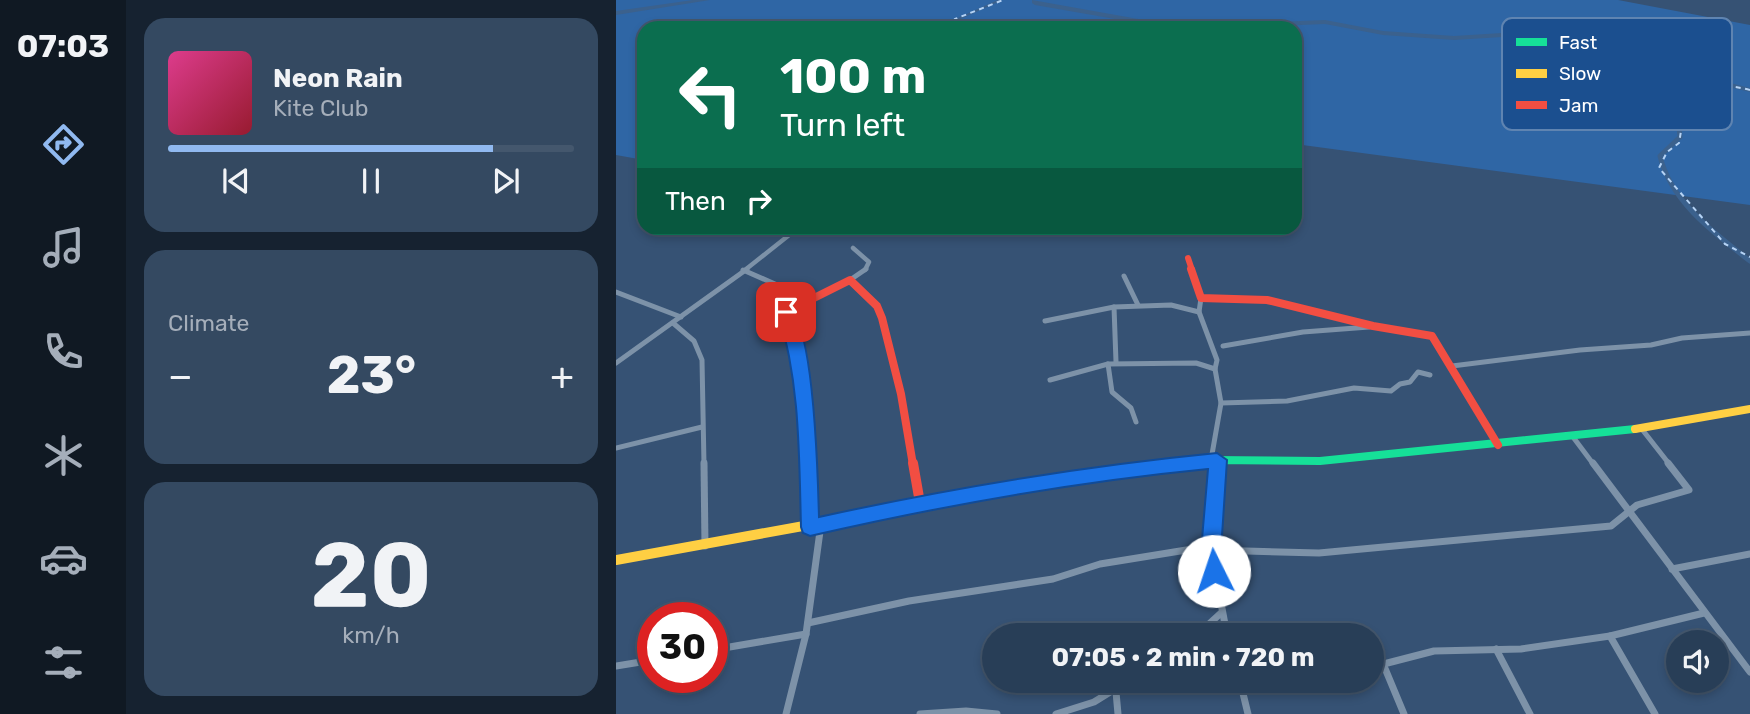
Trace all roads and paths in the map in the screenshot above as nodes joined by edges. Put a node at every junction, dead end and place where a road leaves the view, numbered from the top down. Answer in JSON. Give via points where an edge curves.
{"nodes":[{"id":1,"x":789,"y":235,"type":"edge"},
{"id":2,"x":853,"y":248,"type":"dead end"},
{"id":3,"x":1188,"y":258,"type":"dead end"},
{"id":4,"x":743,"y":270,"type":"junction"},
{"id":5,"x":1124,"y":276,"type":"dead end"},
{"id":6,"x":850,"y":280,"type":"junction"},
{"id":7,"x":616,"y":292,"type":"edge"},
{"id":8,"x":1201,"y":298,"type":"junction"},
{"id":9,"x":1138,"y":305,"type":"junction"},
{"id":10,"x":1114,"y":307,"type":"junction"},
{"id":11,"x":786,"y":312,"type":"junction"},
{"id":12,"x":1199,"y":312,"type":"junction"},
{"id":13,"x":681,"y":317,"type":"junction"},
{"id":14,"x":1045,"y":321,"type":"dead end"},
{"id":15,"x":673,"y":323,"type":"junction"},
{"id":16,"x":1377,"y":327,"type":"junction"},
{"id":17,"x":1750,"y":333,"type":"edge"},
{"id":18,"x":1223,"y":346,"type":"dead end"},
{"id":19,"x":1116,"y":362,"type":"junction"},
{"id":20,"x":616,"y":363,"type":"edge"},
{"id":21,"x":1108,"y":364,"type":"junction"},
{"id":22,"x":1452,"y":366,"type":"junction"},
{"id":23,"x":1214,"y":369,"type":"junction"},
{"id":24,"x":1430,"y":375,"type":"dead end"},
{"id":25,"x":1050,"y":380,"type":"dead end"},
{"id":26,"x":1222,"y":403,"type":"junction"},
{"id":27,"x":1750,"y":409,"type":"edge"},
{"id":28,"x":1136,"y":422,"type":"dead end"},
{"id":29,"x":702,"y":426,"type":"junction"},
{"id":30,"x":1641,"y":428,"type":"junction"},
{"id":31,"x":1573,"y":437,"type":"junction"},
{"id":32,"x":1498,"y":445,"type":"junction"},
{"id":33,"x":616,"y":449,"type":"edge"},
{"id":34,"x":1214,"y":460,"type":"junction"},
{"id":35,"x":920,"y":503,"type":"junction"},
{"id":36,"x":1631,"y":511,"type":"junction"},
{"id":37,"x":821,"y":524,"type":"junction"},
{"id":38,"x":810,"y":527,"type":"junction"},
{"id":39,"x":705,"y":547,"type":"junction"},
{"id":40,"x":1211,"y":548,"type":"junction"},
{"id":41,"x":1750,"y":554,"type":"edge"},
{"id":42,"x":617,"y":562,"type":"edge"},
{"id":43,"x":1672,"y":569,"type":"junction"},
{"id":44,"x":1222,"y":613,"type":"junction"},
{"id":45,"x":1704,"y":613,"type":"junction"},
{"id":46,"x":808,"y":623,"type":"junction"},
{"id":47,"x":1211,"y":623,"type":"edge"},
{"id":48,"x":1224,"y":623,"type":"edge"},
{"id":49,"x":806,"y":634,"type":"junction"},
{"id":50,"x":1610,"y":636,"type":"junction"},
{"id":51,"x":728,"y":647,"type":"edge"},
{"id":52,"x":1496,"y":649,"type":"junction"},
{"id":53,"x":637,"y":663,"type":"edge"},
{"id":54,"x":616,"y":666,"type":"edge"},
{"id":55,"x":1384,"y":666,"type":"joint"},
{"id":56,"x":1750,"y":671,"type":"edge"},
{"id":57,"x":1105,"y":693,"type":"edge"},
{"id":58,"x":1116,"y":693,"type":"edge"},
{"id":59,"x":1243,"y":693,"type":"edge"},
{"id":60,"x":786,"y":714,"type":"edge"},
{"id":61,"x":920,"y":714,"type":"edge"},
{"id":62,"x":997,"y":714,"type":"edge"},
{"id":63,"x":1056,"y":714,"type":"edge"},
{"id":64,"x":1118,"y":714,"type":"edge"},
{"id":65,"x":1248,"y":714,"type":"edge"},
{"id":66,"x":1404,"y":714,"type":"edge"},
{"id":67,"x":1530,"y":714,"type":"edge"},
{"id":68,"x":1655,"y":714,"type":"edge"}],
"edges":[{"from":1,"to":4,"type":"street"},
{"from":2,"to":6,"type":"street","via":[[869,262],[866,270]]},
{"from":3,"to":8,"type":"street"},
{"from":4,"to":11,"type":"street","via":[[775,284]]},
{"from":4,"to":13,"type":"street"},
{"from":5,"to":9,"type":"street"},
{"from":6,"to":11,"type":"street"},
{"from":6,"to":35,"type":"street","via":[[877,306],[882,318]]},
{"from":7,"to":13,"type":"street"},
{"from":8,"to":12,"type":"street"},
{"from":8,"to":16,"type":"street","via":[[1224,294],[1262,298]]},
{"from":9,"to":10,"type":"street"},
{"from":9,"to":12,"type":"street","via":[[1171,305]]},
{"from":10,"to":14,"type":"street"},
{"from":10,"to":19,"type":"street"},
{"from":11,"to":38,"type":"street","via":[[797,347],[806,410]]},
{"from":12,"to":23,"type":"street","via":[[1217,360]]},
{"from":13,"to":15,"type":"street"},
{"from":15,"to":20,"type":"street"},
{"from":15,"to":29,"type":"street","via":[[694,341],[702,360]]},
{"from":16,"to":18,"type":"street","via":[[1303,332]]},
{"from":16,"to":22,"type":"street","via":[[1432,336]]},
{"from":17,"to":22,"type":"street"},
{"from":19,"to":21,"type":"street"},
{"from":19,"to":23,"type":"street","via":[[1196,363]]},
{"from":21,"to":25,"type":"street"},
{"from":21,"to":28,"type":"street","via":[[1112,392],[1131,408]]},
{"from":22,"to":32,"type":"street"},
{"from":23,"to":26,"type":"street"},
{"from":24,"to":26,"type":"street","via":[[1418,372],[1410,382],[1391,391],[1354,387],[1287,401]]},
{"from":26,"to":34,"type":"street"},
{"from":27,"to":30,"type":"street"},
{"from":29,"to":33,"type":"street"},
{"from":29,"to":39,"type":"street"},
{"from":30,"to":31,"type":"street"},
{"from":30,"to":36,"type":"street","via":[[1689,490],[1637,505]]},
{"from":31,"to":32,"type":"street"},
{"from":31,"to":36,"type":"street"},
{"from":32,"to":34,"type":"street","via":[[1320,461]]},
{"from":34,"to":35,"type":"street"},
{"from":34,"to":40,"type":"street"},
{"from":35,"to":37,"type":"street"},
{"from":36,"to":40,"type":"street","via":[[1611,526],[1486,539],[1320,553]]},
{"from":36,"to":43,"type":"street"},
{"from":37,"to":38,"type":"street"},
{"from":37,"to":46,"type":"street"},
{"from":38,"to":39,"type":"street"},
{"from":39,"to":42,"type":"street"},
{"from":40,"to":44,"type":"street"},
{"from":40,"to":46,"type":"street","via":[[878,605]]},
{"from":41,"to":43,"type":"street"},
{"from":43,"to":45,"type":"street"},
{"from":44,"to":47,"type":"street"},
{"from":44,"to":48,"type":"street"},
{"from":45,"to":50,"type":"street"},
{"from":45,"to":56,"type":"street"},
{"from":46,"to":49,"type":"street"},
{"from":49,"to":51,"type":"street"},
{"from":49,"to":60,"type":"street"},
{"from":50,"to":52,"type":"street"},
{"from":50,"to":68,"type":"street"},
{"from":52,"to":55,"type":"street","via":[[1434,651]]},
{"from":52,"to":67,"type":"street"},
{"from":53,"to":54,"type":"street"},
{"from":55,"to":66,"type":"street"},
{"from":57,"to":63,"type":"street","via":[[1094,702]]},
{"from":58,"to":64,"type":"street"},
{"from":59,"to":65,"type":"street"},
{"from":61,"to":62,"type":"street"}]}
